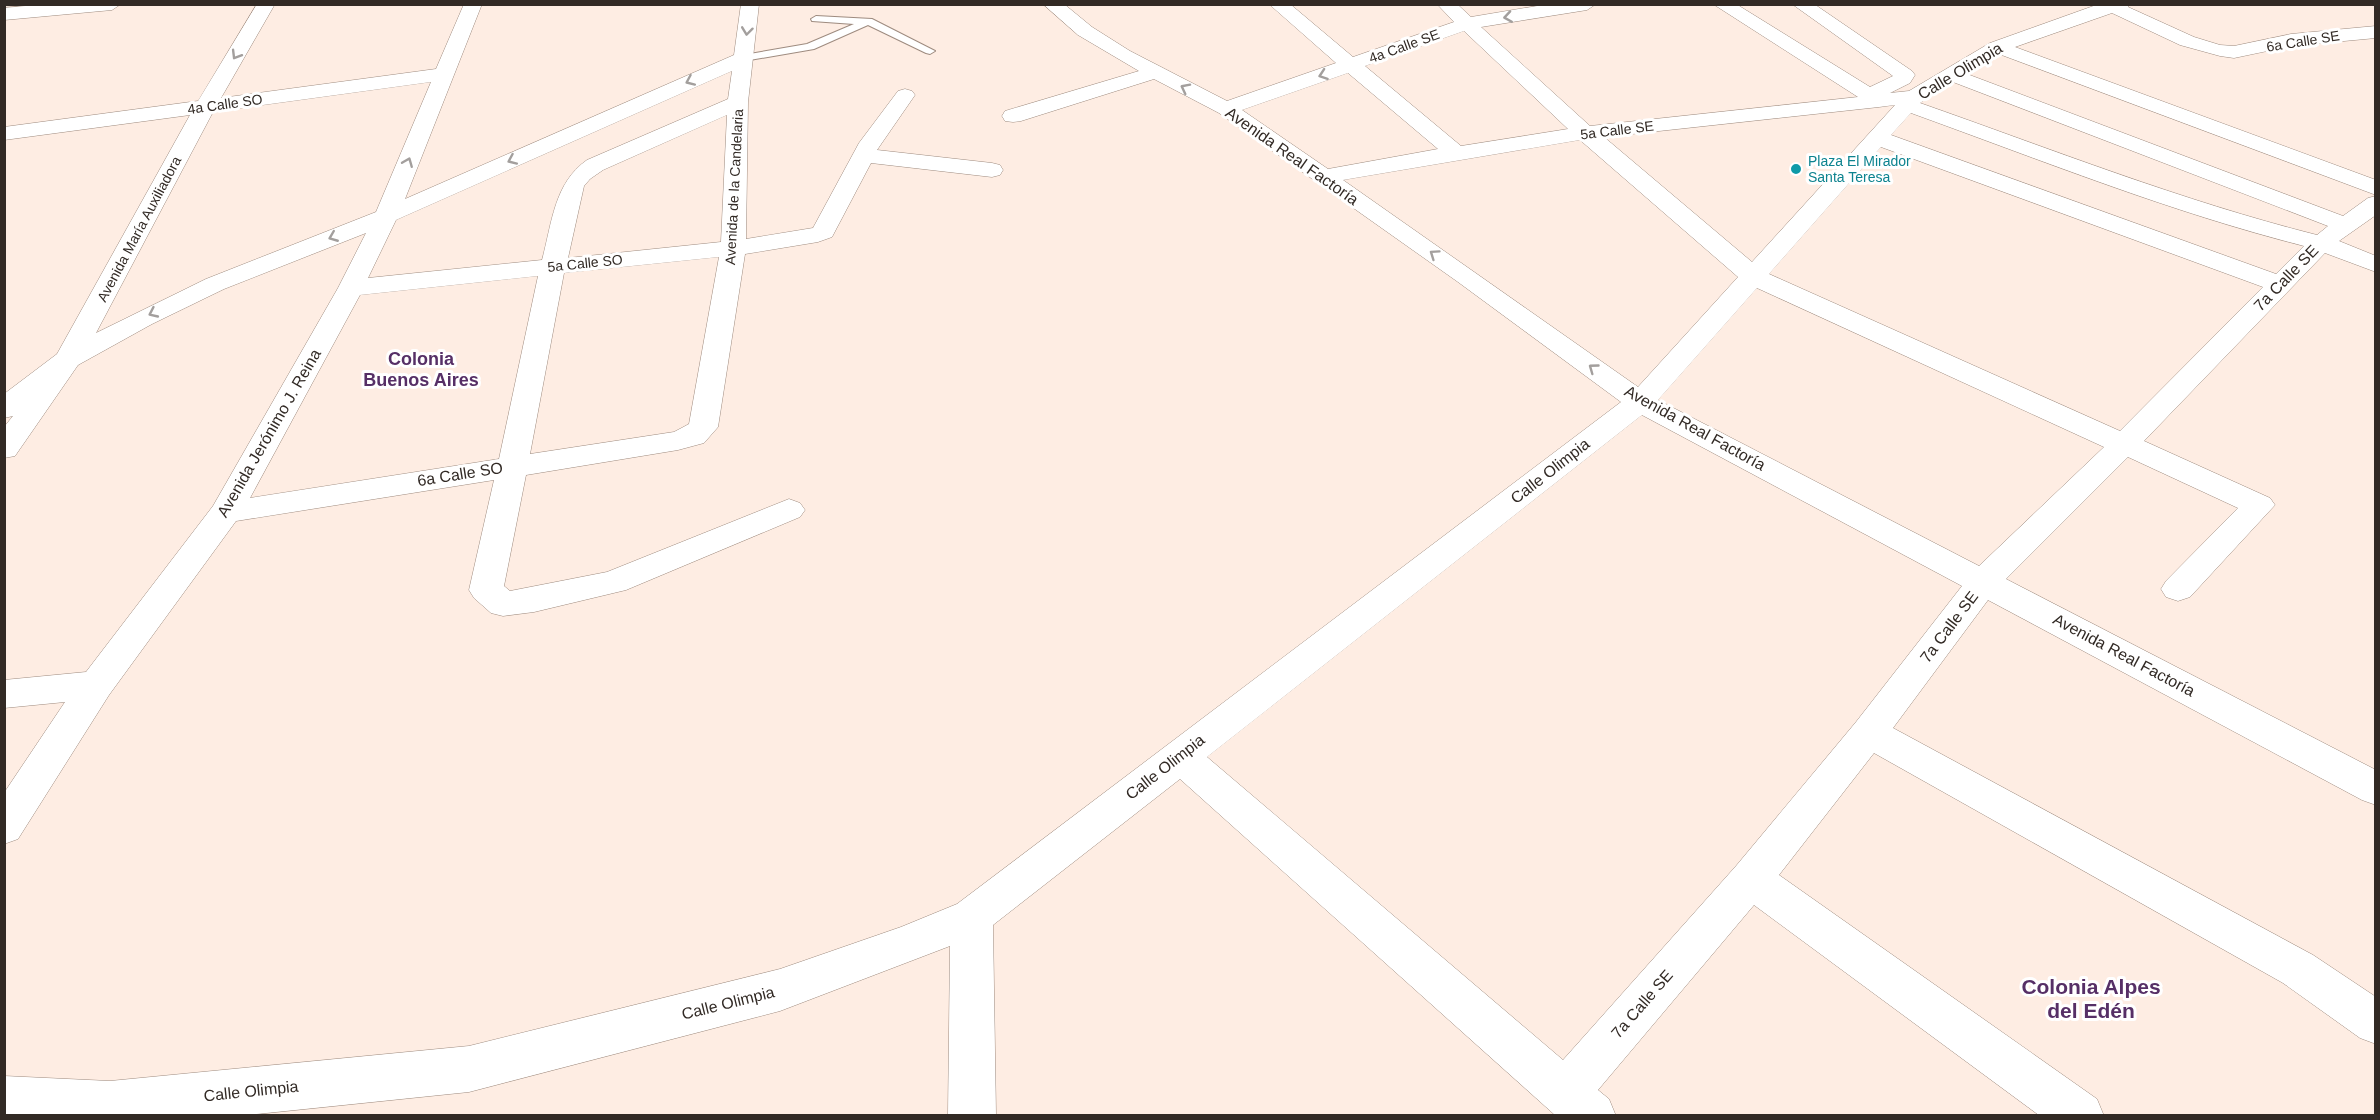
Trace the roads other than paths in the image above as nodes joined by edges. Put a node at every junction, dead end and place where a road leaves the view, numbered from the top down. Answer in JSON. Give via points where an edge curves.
{"nodes":[{"id":1,"x":112,"y":4,"type":"edge"},
{"id":2,"x":266,"y":4,"type":"edge"},
{"id":3,"x":473,"y":4,"type":"edge"},
{"id":4,"x":750,"y":4,"type":"edge"},
{"id":5,"x":819,"y":4,"type":"edge"},
{"id":6,"x":1052,"y":4,"type":"edge"},
{"id":7,"x":1278,"y":4,"type":"edge"},
{"id":8,"x":1446,"y":4,"type":"edge"},
{"id":9,"x":1587,"y":4,"type":"edge"},
{"id":10,"x":1722,"y":4,"type":"edge"},
{"id":11,"x":1801,"y":4,"type":"edge"},
{"id":12,"x":2114,"y":5,"type":"edge"},
{"id":13,"x":4,"y":14,"type":"edge"},
{"id":14,"x":868,"y":21,"type":"junction"},
{"id":15,"x":1468,"y":24,"type":"junction"},
{"id":16,"x":2376,"y":32,"type":"edge"},
{"id":17,"x":813,"y":33,"type":"junction"},
{"id":18,"x":1997,"y":46,"type":"junction"},
{"id":19,"x":930,"y":51,"type":"dead end"},
{"id":20,"x":744,"y":58,"type":"junction"},
{"id":21,"x":1350,"y":66,"type":"junction"},
{"id":22,"x":1154,"y":73,"type":"junction"},
{"id":23,"x":445,"y":74,"type":"junction"},
{"id":24,"x":1952,"y":75,"type":"junction"},
{"id":25,"x":905,"y":95,"type":"dead end"},
{"id":26,"x":1893,"y":100,"type":"junction"},
{"id":27,"x":738,"y":102,"type":"junction"},
{"id":28,"x":205,"y":107,"type":"junction"},
{"id":29,"x":1226,"y":109,"type":"junction"},
{"id":30,"x":1013,"y":116,"type":"dead end"},
{"id":31,"x":1585,"y":133,"type":"junction"},
{"id":32,"x":1878,"y":138,"type":"junction"},
{"id":33,"x":7,"y":143,"type":"edge"},
{"id":34,"x":1456,"y":153,"type":"junction"},
{"id":35,"x":863,"y":155,"type":"junction"},
{"id":36,"x":992,"y":170,"type":"dead end"},
{"id":37,"x":1323,"y":177,"type":"junction"},
{"id":38,"x":2376,"y":188,"type":"edge"},
{"id":39,"x":2376,"y":203,"type":"edge"},
{"id":40,"x":386,"y":216,"type":"junction"},
{"id":41,"x":2333,"y":234,"type":"junction"},
{"id":42,"x":733,"y":248,"type":"junction"},
{"id":43,"x":2376,"y":265,"type":"edge"},
{"id":44,"x":553,"y":266,"type":"junction"},
{"id":45,"x":1754,"y":276,"type":"junction"},
{"id":46,"x":2280,"y":284,"type":"junction"},
{"id":47,"x":351,"y":288,"type":"junction"},
{"id":48,"x":68,"y":359,"type":"junction"},
{"id":49,"x":1640,"y":402,"type":"junction"},
{"id":50,"x":4,"y":409,"type":"edge"},
{"id":51,"x":693,"y":436,"type":"joint"},
{"id":52,"x":2125,"y":443,"type":"junction"},
{"id":53,"x":4,"y":449,"type":"edge"},
{"id":54,"x":513,"y":465,"type":"junction"},
{"id":55,"x":789,"y":510,"type":"dead end"},
{"id":56,"x":226,"y":512,"type":"junction"},
{"id":57,"x":1984,"y":581,"type":"junction"},
{"id":58,"x":2178,"y":589,"type":"dead end"},
{"id":59,"x":96,"y":686,"type":"junction"},
{"id":60,"x":4,"y":694,"type":"edge"},
{"id":61,"x":1869,"y":732,"type":"junction"},
{"id":62,"x":1180,"y":756,"type":"junction"},
{"id":63,"x":2376,"y":789,"type":"edge"},
{"id":64,"x":4,"y":826,"type":"edge"},
{"id":65,"x":1751,"y":879,"type":"junction"},
{"id":66,"x":972,"y":917,"type":"junction"},
{"id":67,"x":2376,"y":1023,"type":"edge"},
{"id":68,"x":4,"y":1099,"type":"edge"},
{"id":69,"x":1579,"y":1104,"type":"edge"},
{"id":70,"x":972,"y":1116,"type":"edge"},
{"id":71,"x":2080,"y":1116,"type":"edge"}],
"edges":[{"from":1,"to":13,"type":"street"},
{"from":2,"to":28,"type":"street","name":"Avenida María Auxiliadora","one_way":true},
{"from":3,"to":23,"type":"street","name":"Avenida Jerónimo J. Reina"},
{"from":4,"to":20,"type":"street","name":"Avenida de la Candelaria","one_way":true},
{"from":5,"to":17,"type":"lane"},
{"from":6,"to":22,"type":"street","name":"Avenida Real Factoría","via":[[1085,31]]},
{"from":7,"to":21,"type":"street"},
{"from":8,"to":15,"type":"street"},
{"from":9,"to":15,"type":"street","name":"4a Calle SE","one_way":true},
{"from":10,"to":26,"type":"street"},
{"from":11,"to":26,"type":"street","via":[[1905,75]]},
{"from":12,"to":16,"type":"street","name":"6a Calle SE","via":[[2182,38],[2231,52],[2314,37]]},
{"from":12,"to":18,"type":"street","name":"Calle Olimpia"},
{"from":14,"to":17,"type":"lane"},
{"from":14,"to":17,"type":"lane"},
{"from":14,"to":19,"type":"lane"},
{"from":15,"to":21,"type":"street","name":"4a Calle SE"},
{"from":15,"to":31,"type":"street"},
{"from":17,"to":20,"type":"lane"},
{"from":18,"to":24,"type":"street","name":"Calle Olimpia"},
{"from":18,"to":38,"type":"street"},
{"from":20,"to":27,"type":"street","name":"Avenida de la Candelaria"},
{"from":20,"to":40,"type":"street","one_way":true},
{"from":21,"to":29,"type":"street","name":"4a Calle SE","one_way":true},
{"from":21,"to":34,"type":"street"},
{"from":29,"to":22,"type":"street","name":"Avenida Real Factoría","one_way":true},
{"from":22,"to":30,"type":"street"},
{"from":23,"to":28,"type":"street","name":"4a Calle SO"},
{"from":40,"to":23,"type":"street","name":"Avenida Jerónimo J. Reina","one_way":true},
{"from":24,"to":26,"type":"street","name":"Calle Olimpia"},
{"from":24,"to":41,"type":"street"},
{"from":25,"to":35,"type":"street"},
{"from":26,"to":31,"type":"street","name":"5a Calle SE"},
{"from":26,"to":32,"type":"street","name":"Calle Olimpia"},
{"from":26,"to":41,"type":"street","via":[[2262,228]]},
{"from":27,"to":42,"type":"street","name":"Avenida de la Candelaria"},
{"from":27,"to":44,"type":"street","via":[[582,174],[573,186]]},
{"from":28,"to":33,"type":"street","name":"4a Calle SO","via":[[28,131]]},
{"from":28,"to":48,"type":"street","name":"Avenida María Auxiliadora"},
{"from":29,"to":37,"type":"street","name":"Avenida Real Factoría"},
{"from":31,"to":34,"type":"street","name":"5a Calle SE"},
{"from":31,"to":45,"type":"street"},
{"from":32,"to":45,"type":"street","name":"Calle Olimpia"},
{"from":32,"to":46,"type":"street"},
{"from":34,"to":37,"type":"street","name":"5a Calle SE"},
{"from":35,"to":36,"type":"street"},
{"from":35,"to":42,"type":"street","name":"5a Calle SO","via":[[818,235]]},
{"from":49,"to":37,"type":"street","name":"Avenida Real Factoría","one_way":true},
{"from":39,"to":41,"type":"street","name":"7a Calle SE"},
{"from":40,"to":47,"type":"street","name":"Avenida Jerónimo J. Reina"},
{"from":40,"to":48,"type":"street","one_way":true,"via":[[215,284]]},
{"from":41,"to":43,"type":"street"},
{"from":41,"to":46,"type":"street","name":"7a Calle SE"},
{"from":42,"to":44,"type":"street","name":"5a Calle SO"},
{"from":42,"to":51,"type":"street","name":"Avenida de la Candelaria","via":[[703,427]]},
{"from":44,"to":47,"type":"street","name":"5a Calle SO"},
{"from":44,"to":54,"type":"street"},
{"from":45,"to":49,"type":"street","name":"Calle Olimpia"},
{"from":45,"to":52,"type":"street"},
{"from":46,"to":52,"type":"street","name":"7a Calle SE"},
{"from":47,"to":56,"type":"street","name":"Avenida Jerónimo J. Reina"},
{"from":48,"to":50,"type":"street"},
{"from":48,"to":53,"type":"street","name":"Avenida María Auxiliadora"},
{"from":49,"to":57,"type":"street","name":"Avenida Real Factoría"},
{"from":49,"to":62,"type":"street","name":"Calle Olimpia"},
{"from":51,"to":54,"type":"street","name":"6a Calle SO"},
{"from":52,"to":57,"type":"street","name":"7a Calle SE"},
{"from":52,"to":58,"type":"street","via":[[2259,505]]},
{"from":54,"to":55,"type":"street","via":[[486,590],[503,604],[614,582]]},
{"from":54,"to":56,"type":"street","name":"6a Calle SO"},
{"from":56,"to":59,"type":"street","name":"Avenida Jerónimo J. Reina"},
{"from":57,"to":61,"type":"street","name":"7a Calle SE"},
{"from":57,"to":63,"type":"street","name":"Avenida Real Factoría"},
{"from":59,"to":60,"type":"street"},
{"from":59,"to":64,"type":"street","name":"Avenida Jerónimo J. Reina"},
{"from":61,"to":65,"type":"street","name":"7a Calle SE"},
{"from":61,"to":67,"type":"street","via":[[2298,969]]},
{"from":62,"to":66,"type":"street","name":"Calle Olimpia"},
{"from":62,"to":69,"type":"street"},
{"from":65,"to":69,"type":"street","name":"7a Calle SE"},
{"from":65,"to":71,"type":"street"},
{"from":66,"to":68,"type":"street","name":"Calle Olimpia","via":[[780,990],[469,1069],[110,1105]]},
{"from":66,"to":70,"type":"street"}]}
